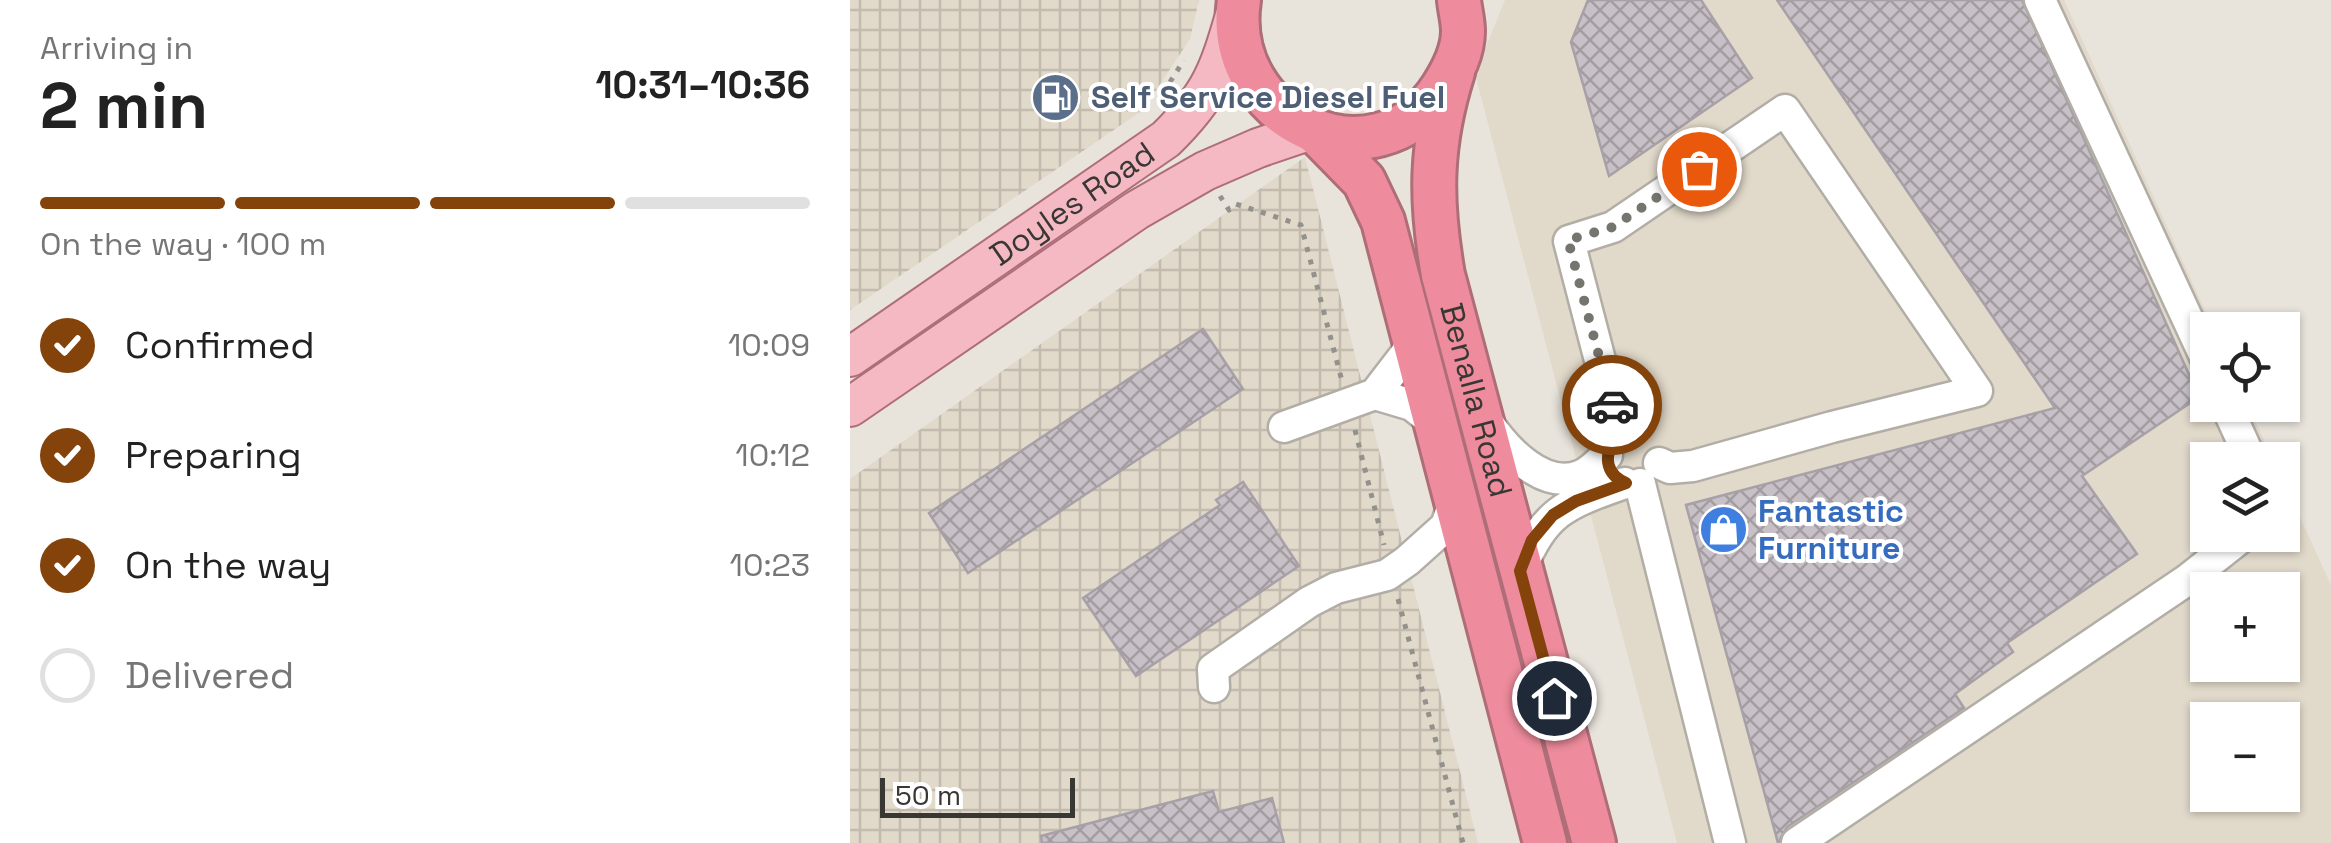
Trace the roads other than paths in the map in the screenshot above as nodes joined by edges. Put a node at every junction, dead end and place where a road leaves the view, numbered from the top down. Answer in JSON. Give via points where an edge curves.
{"nodes":[{"id":1,"x":2040,"y":0,"type":"edge"},
{"id":2,"x":1239,"y":1,"type":"edge"},
{"id":3,"x":1460,"y":26,"type":"edge"},
{"id":4,"x":1314,"y":131,"type":"junction"},
{"id":5,"x":2190,"y":324,"type":"edge"},
{"id":6,"x":1415,"y":337,"type":"junction"},
{"id":7,"x":850,"y":358,"type":"edge"},
{"id":8,"x":1362,"y":398,"type":"junction"},
{"id":9,"x":1476,"y":405,"type":"junction"},
{"id":10,"x":850,"y":407,"type":"edge"},
{"id":11,"x":1437,"y":425,"type":"junction"},
{"id":12,"x":1284,"y":427,"type":"dead end"},
{"id":13,"x":1617,"y":444,"type":"junction"},
{"id":14,"x":1641,"y":476,"type":"junction"},
{"id":15,"x":1456,"y":496,"type":"junction"},
{"id":16,"x":2223,"y":552,"type":"edge"},
{"id":17,"x":1520,"y":571,"type":"junction"},
{"id":18,"x":1214,"y":688,"type":"dead end"},
{"id":19,"x":1545,"y":843,"type":"edge"},
{"id":20,"x":1594,"y":843,"type":"edge"},
{"id":21,"x":1730,"y":843,"type":"edge"},
{"id":22,"x":1797,"y":843,"type":"edge"}],
"edges":[{"from":1,"to":5,"type":"lane"},
{"from":2,"to":4,"type":"highway","name":"Benalla Road","via":[[1241,50],[1260,93]]},
{"from":2,"to":7,"type":"main road","name":"Doyles Road","via":[[1219,70],[1166,140]]},
{"from":3,"to":4,"type":"highway","via":[[1435,99],[1410,120],[1348,137]]},
{"from":3,"to":9,"type":"highway","name":"Benalla Road","via":[[1438,120],[1434,218]]},
{"from":4,"to":6,"type":"highway","name":"Benalla Road","via":[[1349,162],[1376,202]]},
{"from":4,"to":10,"type":"main road","name":"Doyles Road","via":[[1205,171],[1138,210]]},
{"from":6,"to":8,"type":"lane","via":[[1406,355]]},
{"from":6,"to":11,"type":"highway","name":"Benalla Road"},
{"from":8,"to":11,"type":"lane","via":[[1412,404]]},
{"from":8,"to":12,"type":"lane"},
{"from":9,"to":13,"type":"lane","via":[[1498,438],[1539,473],[1561,480],[1584,474]]},
{"from":9,"to":17,"type":"highway","name":"Benalla Road"},
{"from":11,"to":15,"type":"highway","name":"Benalla Road"},
{"from":13,"to":14,"type":"lane","via":[[1613,475]]},
{"from":13,"to":14,"type":"lane","via":[[1644,435],[1656,446]]},
{"from":13,"to":14,"type":"lane","via":[[1616,418],[1568,240],[1613,227],[1785,110],[1977,391]]},
{"from":14,"to":17,"type":"lane","via":[[1553,515],[1532,540]]},
{"from":14,"to":21,"type":"lane"},
{"from":15,"to":18,"type":"lane","via":[[1446,526],[1391,572],[1309,602],[1212,669]]},
{"from":15,"to":19,"type":"highway","name":"Benalla Road"},
{"from":16,"to":22,"type":"lane"},
{"from":17,"to":20,"type":"highway","name":"Benalla Road"}]}
